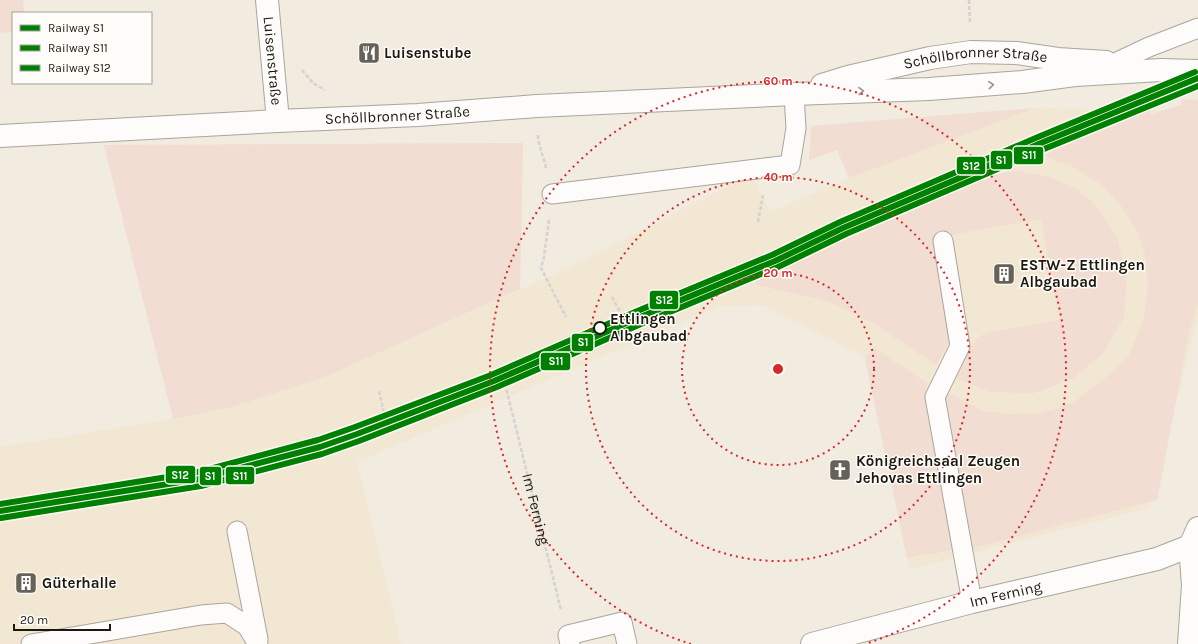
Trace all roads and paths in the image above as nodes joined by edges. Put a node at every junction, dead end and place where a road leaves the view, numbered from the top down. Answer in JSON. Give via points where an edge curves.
{"nodes":[{"id":1,"x":267,"y":0,"type":"edge"},
{"id":2,"x":1198,"y":28,"type":"edge"},
{"id":3,"x":1115,"y":63,"type":"junction"},
{"id":4,"x":1161,"y":70,"type":"junction"},
{"id":5,"x":1198,"y":71,"type":"edge"},
{"id":6,"x":1075,"y":75,"type":"junction"},
{"id":7,"x":794,"y":94,"type":"junction"},
{"id":8,"x":278,"y":121,"type":"junction"},
{"id":9,"x":0,"y":136,"type":"edge"},
{"id":10,"x":538,"y":143,"type":"dead end"},
{"id":11,"x":543,"y":153,"type":"dead end"},
{"id":12,"x":552,"y":194,"type":"joint"},
{"id":13,"x":943,"y":241,"type":"dead end"},
{"id":14,"x":612,"y":297,"type":"dead end"},
{"id":15,"x":566,"y":317,"type":"dead end"},
{"id":16,"x":630,"y":331,"type":"dead end"},
{"id":17,"x":504,"y":384,"type":"dead end"},
{"id":18,"x":378,"y":391,"type":"dead end"},
{"id":19,"x":388,"y":430,"type":"dead end"},
{"id":20,"x":236,"y":530,"type":"dead end"},
{"id":21,"x":1195,"y":540,"type":"edge"},
{"id":22,"x":972,"y":602,"type":"junction"},
{"id":23,"x":569,"y":640,"type":"edge"},
{"id":24,"x":31,"y":644,"type":"edge"},
{"id":25,"x":259,"y":644,"type":"edge"},
{"id":26,"x":627,"y":644,"type":"edge"},
{"id":27,"x":812,"y":644,"type":"edge"},
{"id":28,"x":1189,"y":644,"type":"edge"}],
"edges":[{"from":1,"to":8,"type":"main road","name":"Luisenstraße"},
{"from":2,"to":3,"type":"lane"},
{"from":3,"to":4,"type":"main road","name":"Schöllbronner Straße"},
{"from":3,"to":6,"type":"lane"},
{"from":3,"to":7,"type":"main road","name":"Schöllbronner Straße","via":[[1016,53],[972,52],[930,58],[848,77]]},
{"from":4,"to":5,"type":"main road","name":"Schöllbronner Straße"},
{"from":4,"to":6,"type":"main road","name":"Schöllbronner Straße"},
{"from":7,"to":6,"type":"main road","name":"Schöllbronner Straße","one_way":true,"via":[[966,86]]},
{"from":7,"to":8,"type":"main road","name":"Schöllbronner Straße"},
{"from":7,"to":12,"type":"lane","via":[[796,128],[790,165]]},
{"from":8,"to":9,"type":"main road","name":"Schöllbronner Straße"},
{"from":10,"to":11,"type":"path"},
{"from":12,"to":15,"type":"path","via":[[541,268]]},
{"from":13,"to":22,"type":"lane","via":[[960,346],[935,397]]},
{"from":14,"to":16,"type":"path"},
{"from":17,"to":23,"type":"path","name":"Im Ferning"},
{"from":18,"to":19,"type":"path"},
{"from":20,"to":25,"type":"lane"},
{"from":21,"to":22,"type":"main road","name":"Im Ferning","via":[[1157,559]]},
{"from":21,"to":28,"type":"main road"},
{"from":22,"to":27,"type":"main road","name":"Im Ferning"},
{"from":23,"to":26,"type":"lane","via":[[622,622]]},
{"from":24,"to":25,"type":"lane","via":[[227,613],[247,626]]}]}
